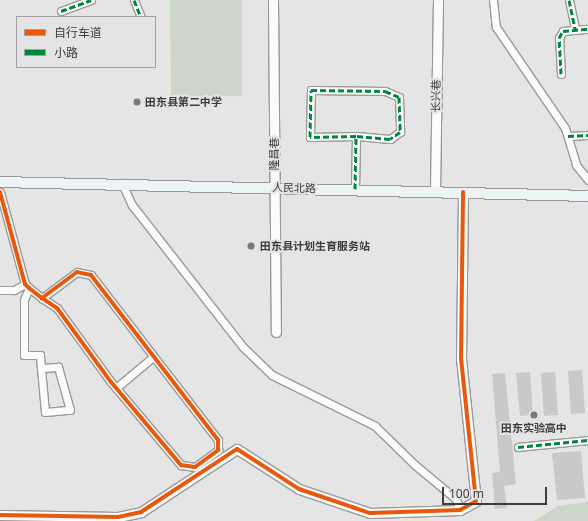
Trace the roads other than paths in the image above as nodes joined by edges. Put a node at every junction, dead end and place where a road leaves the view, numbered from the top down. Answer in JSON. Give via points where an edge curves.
{"nodes":[{"id":1,"x":91,"y":0,"type":"edge"},
{"id":2,"x":134,"y":0,"type":"edge"},
{"id":3,"x":274,"y":0,"type":"edge"},
{"id":4,"x":438,"y":0,"type":"edge"},
{"id":5,"x":493,"y":0,"type":"edge"},
{"id":6,"x":569,"y":0,"type":"edge"},
{"id":7,"x":61,"y":11,"type":"dead end"},
{"id":8,"x":141,"y":16,"type":"edge"},
{"id":9,"x":575,"y":29,"type":"junction"},
{"id":10,"x":588,"y":29,"type":"edge"},
{"id":11,"x":561,"y":74,"type":"dead end"},
{"id":12,"x":588,"y":135,"type":"edge"},
{"id":13,"x":356,"y":136,"type":"junction"},
{"id":14,"x":568,"y":136,"type":"junction"},
{"id":15,"x":588,"y":180,"type":"edge"},
{"id":16,"x":0,"y":182,"type":"edge"},
{"id":17,"x":122,"y":183,"type":"junction"},
{"id":18,"x":274,"y":187,"type":"junction"},
{"id":19,"x":355,"y":189,"type":"junction"},
{"id":20,"x":435,"y":191,"type":"junction"},
{"id":21,"x":0,"y":192,"type":"edge"},
{"id":22,"x":462,"y":192,"type":"junction"},
{"id":23,"x":588,"y":196,"type":"edge"},
{"id":24,"x":28,"y":286,"type":"junction"},
{"id":25,"x":0,"y":290,"type":"edge"},
{"id":26,"x":42,"y":298,"type":"junction"},
{"id":27,"x":276,"y":332,"type":"dead end"},
{"id":28,"x":153,"y":358,"type":"junction"},
{"id":29,"x":41,"y":368,"type":"junction"},
{"id":30,"x":116,"y":388,"type":"junction"},
{"id":31,"x":588,"y":440,"type":"edge"},
{"id":32,"x":518,"y":448,"type":"dead end"},
{"id":33,"x":460,"y":510,"type":"junction"},
{"id":34,"x":0,"y":515,"type":"edge"}],
"edges":[{"from":1,"to":7,"type":"street"},
{"from":2,"to":8,"type":"street"},
{"from":3,"to":18,"type":"street","name":"隆昌巷"},
{"from":4,"to":20,"type":"street","name":"长兴巷"},
{"from":5,"to":14,"type":"street","via":[[496,27]]},
{"from":6,"to":9,"type":"street"},
{"from":9,"to":10,"type":"street"},
{"from":9,"to":11,"type":"street","via":[[563,31],[559,38]]},
{"from":12,"to":14,"type":"street"},
{"from":13,"to":13,"type":"street","via":[[310,137],[311,90],[385,91],[398,97],[400,132],[390,139]]},
{"from":13,"to":19,"type":"street"},
{"from":14,"to":15,"type":"street","via":[[576,165]]},
{"from":16,"to":17,"type":"main road","name":"人民北路"},
{"from":17,"to":18,"type":"main road","name":"人民北路"},
{"from":17,"to":33,"type":"street","via":[[132,205],[243,347],[272,375],[375,426],[415,465],[456,499]]},
{"from":18,"to":19,"type":"main road","name":"人民北路"},
{"from":18,"to":27,"type":"street","name":"隆昌巷"},
{"from":19,"to":20,"type":"main road","name":"人民北路"},
{"from":20,"to":22,"type":"main road","name":"人民北路"},
{"from":21,"to":24,"type":"street"},
{"from":22,"to":23,"type":"main road","name":"人民北路"},
{"from":22,"to":33,"type":"street","via":[[461,359],[476,501]]},
{"from":24,"to":25,"type":"street"},
{"from":24,"to":26,"type":"street"},
{"from":24,"to":29,"type":"street","via":[[24,300],[24,355],[40,355]]},
{"from":26,"to":28,"type":"street","via":[[77,272],[92,275]]},
{"from":26,"to":30,"type":"street","via":[[57,308]]},
{"from":28,"to":30,"type":"street"},
{"from":28,"to":30,"type":"street","via":[[218,440],[218,450],[195,467],[181,464]]},
{"from":29,"to":29,"type":"street","via":[[45,412],[70,410],[58,367]]},
{"from":31,"to":32,"type":"street"},
{"from":33,"to":34,"type":"street","via":[[370,513],[299,489],[237,449],[141,512],[118,517]]}]}
